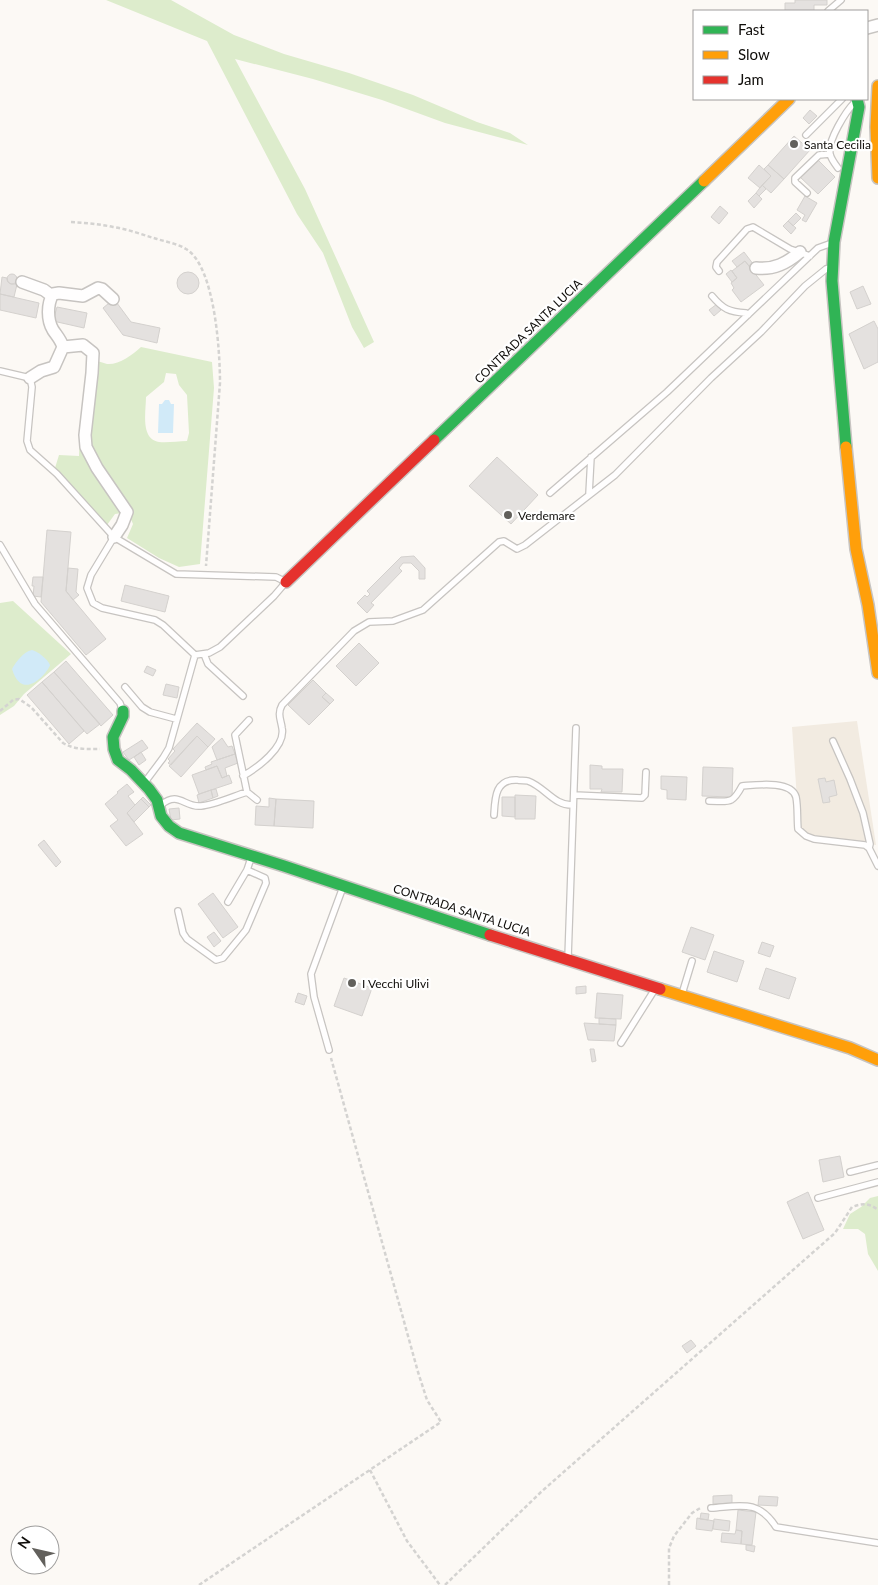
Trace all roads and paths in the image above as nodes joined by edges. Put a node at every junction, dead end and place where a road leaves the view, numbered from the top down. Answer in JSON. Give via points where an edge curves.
{"nodes":[{"id":1,"x":842,"y":0,"type":"edge"},
{"id":2,"x":829,"y":10,"type":"edge"},
{"id":3,"x":878,"y":88,"type":"edge"},
{"id":4,"x":788,"y":100,"type":"edge"},
{"id":5,"x":841,"y":100,"type":"edge"},
{"id":6,"x":857,"y":100,"type":"edge"},
{"id":7,"x":806,"y":135,"type":"dead end"},
{"id":8,"x":830,"y":154,"type":"junction"},
{"id":9,"x":838,"y":168,"type":"dead end"},
{"id":10,"x":878,"y":178,"type":"edge"},
{"id":11,"x":807,"y":193,"type":"dead end"},
{"id":12,"x":71,"y":222,"type":"dead end"},
{"id":13,"x":834,"y":242,"type":"junction"},
{"id":14,"x":805,"y":254,"type":"junction"},
{"id":15,"x":756,"y":268,"type":"dead end"},
{"id":16,"x":833,"y":268,"type":"junction"},
{"id":17,"x":719,"y":270,"type":"dead end"},
{"id":18,"x":22,"y":282,"type":"dead end"},
{"id":19,"x":52,"y":296,"type":"junction"},
{"id":20,"x":712,"y":296,"type":"dead end"},
{"id":21,"x":113,"y":299,"type":"dead end"},
{"id":22,"x":748,"y":315,"type":"junction"},
{"id":23,"x":63,"y":347,"type":"junction"},
{"id":24,"x":0,"y":371,"type":"edge"},
{"id":25,"x":30,"y":378,"type":"junction"},
{"id":26,"x":591,"y":457,"type":"junction"},
{"id":27,"x":550,"y":493,"type":"dead end"},
{"id":28,"x":590,"y":494,"type":"junction"},
{"id":29,"x":114,"y":537,"type":"junction"},
{"id":30,"x":0,"y":545,"type":"edge"},
{"id":31,"x":205,"y":575,"type":"junction"},
{"id":32,"x":286,"y":582,"type":"junction"},
{"id":33,"x":204,"y":654,"type":"junction"},
{"id":34,"x":195,"y":655,"type":"junction"},
{"id":35,"x":878,"y":673,"type":"edge"},
{"id":36,"x":125,"y":687,"type":"dead end"},
{"id":37,"x":243,"y":696,"type":"dead end"},
{"id":38,"x":0,"y":711,"type":"edge"},
{"id":39,"x":123,"y":711,"type":"joint"},
{"id":40,"x":176,"y":719,"type":"junction"},
{"id":41,"x":249,"y":720,"type":"dead end"},
{"id":42,"x":576,"y":728,"type":"dead end"},
{"id":43,"x":833,"y":741,"type":"dead end"},
{"id":44,"x":114,"y":749,"type":"junction"},
{"id":45,"x":646,"y":772,"type":"dead end"},
{"id":46,"x":243,"y":776,"type":"junction"},
{"id":47,"x":144,"y":783,"type":"junction"},
{"id":48,"x":247,"y":792,"type":"junction"},
{"id":49,"x":574,"y":795,"type":"junction"},
{"id":50,"x":258,"y":800,"type":"dead end"},
{"id":51,"x":709,"y":801,"type":"dead end"},
{"id":52,"x":573,"y":805,"type":"junction"},
{"id":53,"x":159,"y":807,"type":"junction"},
{"id":54,"x":494,"y":815,"type":"dead end"},
{"id":55,"x":869,"y":848,"type":"junction"},
{"id":56,"x":252,"y":856,"type":"junction"},
{"id":57,"x":878,"y":866,"type":"edge"},
{"id":58,"x":247,"y":870,"type":"junction"},
{"id":59,"x":343,"y":886,"type":"junction"},
{"id":60,"x":228,"y":902,"type":"dead end"},
{"id":61,"x":178,"y":911,"type":"dead end"},
{"id":62,"x":568,"y":960,"type":"junction"},
{"id":63,"x":692,"y":961,"type":"dead end"},
{"id":64,"x":655,"y":987,"type":"junction"},
{"id":65,"x":682,"y":996,"type":"junction"},
{"id":66,"x":621,"y":1043,"type":"dead end"},
{"id":67,"x":329,"y":1050,"type":"joint"},
{"id":68,"x":878,"y":1060,"type":"edge"},
{"id":69,"x":878,"y":1165,"type":"edge"},
{"id":70,"x":850,"y":1172,"type":"dead end"},
{"id":71,"x":878,"y":1182,"type":"edge"},
{"id":72,"x":818,"y":1198,"type":"dead end"},
{"id":73,"x":878,"y":1210,"type":"edge"},
{"id":74,"x":370,"y":1470,"type":"junction"},
{"id":75,"x":711,"y":1508,"type":"joint"},
{"id":76,"x":878,"y":1543,"type":"edge"},
{"id":77,"x":199,"y":1585,"type":"edge"},
{"id":78,"x":440,"y":1585,"type":"edge"},
{"id":79,"x":446,"y":1585,"type":"edge"},
{"id":80,"x":669,"y":1585,"type":"edge"}],
"edges":[{"from":1,"to":2,"type":"lane"},
{"from":3,"to":10,"type":"street"},
{"from":4,"to":32,"type":"street","name":"CONTRADA SANTA LUCIA"},
{"from":5,"to":7,"type":"lane"},
{"from":6,"to":8,"type":"lane","via":[[831,141]]},
{"from":6,"to":13,"type":"street","via":[[859,107]]},
{"from":8,"to":9,"type":"lane"},
{"from":8,"to":11,"type":"lane","via":[[819,154],[795,178]]},
{"from":12,"to":31,"type":"path","via":[[115,227],[175,244],[187,249],[198,260],[205,274],[216,322],[220,383]]},
{"from":13,"to":14,"type":"lane"},
{"from":13,"to":16,"type":"street"},
{"from":14,"to":15,"type":"street","via":[[774,267]]},
{"from":14,"to":17,"type":"lane","via":[[753,227],[717,262]]},
{"from":14,"to":22,"type":"lane"},
{"from":16,"to":28,"type":"lane","via":[[826,269],[805,286],[638,453]]},
{"from":16,"to":35,"type":"street","via":[[856,549]]},
{"from":18,"to":19,"type":"street"},
{"from":19,"to":21,"type":"street","via":[[59,293],[83,296],[98,288]]},
{"from":19,"to":23,"type":"street","via":[[48,319]]},
{"from":20,"to":22,"type":"lane","via":[[721,307]]},
{"from":22,"to":26,"type":"lane","via":[[667,392]]},
{"from":23,"to":25,"type":"street","via":[[54,368]]},
{"from":23,"to":29,"type":"street","via":[[83,346],[93,353],[86,447],[126,512]]},
{"from":24,"to":25,"type":"lane"},
{"from":25,"to":29,"type":"lane","via":[[27,441],[30,450],[57,474]]},
{"from":26,"to":27,"type":"lane"},
{"from":26,"to":28,"type":"lane"},
{"from":28,"to":46,"type":"lane","via":[[517,549],[504,541],[499,542],[423,610],[393,621],[369,622],[354,631],[282,705],[279,720],[282,738],[266,760]]},
{"from":29,"to":31,"type":"lane","via":[[176,574]]},
{"from":29,"to":34,"type":"lane","via":[[91,575],[87,588],[93,603],[155,620]]},
{"from":30,"to":39,"type":"lane","via":[[35,604],[120,703]]},
{"from":31,"to":32,"type":"lane","via":[[276,577]]},
{"from":32,"to":33,"type":"lane","via":[[220,647]]},
{"from":33,"to":34,"type":"lane"},
{"from":33,"to":37,"type":"lane","via":[[208,664]]},
{"from":34,"to":40,"type":"lane"},
{"from":36,"to":40,"type":"lane","via":[[142,707]]},
{"from":38,"to":44,"type":"path","via":[[19,699],[31,707],[68,746]]},
{"from":39,"to":44,"type":"street","via":[[124,716],[113,737]]},
{"from":40,"to":47,"type":"lane","via":[[169,748]]},
{"from":41,"to":46,"type":"lane","via":[[235,735]]},
{"from":42,"to":49,"type":"lane"},
{"from":43,"to":55,"type":"lane","via":[[863,814]]},
{"from":44,"to":47,"type":"street","name":"CONTRADA SANTA LUCIA","via":[[118,760]]},
{"from":45,"to":49,"type":"lane","via":[[645,795],[642,798]]},
{"from":46,"to":48,"type":"lane"},
{"from":47,"to":53,"type":"street","name":"CONTRADA SANTA LUCIA"},
{"from":48,"to":50,"type":"lane"},
{"from":48,"to":53,"type":"lane","via":[[201,806],[191,806],[174,799]]},
{"from":49,"to":52,"type":"lane"},
{"from":51,"to":55,"type":"lane","via":[[731,801],[742,786],[780,785],[790,788],[796,796],[798,829],[806,836]]},
{"from":52,"to":54,"type":"lane","via":[[564,805],[528,781],[512,780],[499,788]]},
{"from":52,"to":62,"type":"lane"},
{"from":53,"to":56,"type":"street","name":"CONTRADA SANTA LUCIA","via":[[161,816],[179,833]]},
{"from":55,"to":57,"type":"lane"},
{"from":56,"to":58,"type":"lane"},
{"from":56,"to":59,"type":"street","name":"CONTRADA SANTA LUCIA"},
{"from":58,"to":60,"type":"lane"},
{"from":58,"to":61,"type":"lane","via":[[265,878],[266,883],[246,930],[223,958],[216,960],[187,939]]},
{"from":59,"to":62,"type":"street","name":"CONTRADA SANTA LUCIA"},
{"from":59,"to":67,"type":"lane","via":[[311,974]]},
{"from":62,"to":64,"type":"street","name":"CONTRADA SANTA LUCIA"},
{"from":63,"to":65,"type":"lane"},
{"from":64,"to":65,"type":"street","name":"CONTRADA SANTA LUCIA"},
{"from":64,"to":66,"type":"lane"},
{"from":65,"to":68,"type":"street","name":"CONTRADA SANTA LUCIA","via":[[850,1048]]},
{"from":67,"to":74,"type":"path","via":[[418,1372],[427,1400],[441,1422]]},
{"from":69,"to":70,"type":"lane"},
{"from":71,"to":72,"type":"lane"},
{"from":73,"to":79,"type":"path","via":[[863,1203],[852,1207],[835,1232],[540,1492]]},
{"from":74,"to":77,"type":"path"},
{"from":74,"to":78,"type":"path","via":[[407,1541]]},
{"from":75,"to":76,"type":"lane","via":[[737,1504],[757,1508],[769,1516],[776,1527]]},
{"from":75,"to":80,"type":"path","via":[[700,1508],[692,1514],[674,1536],[669,1548]]}]}
